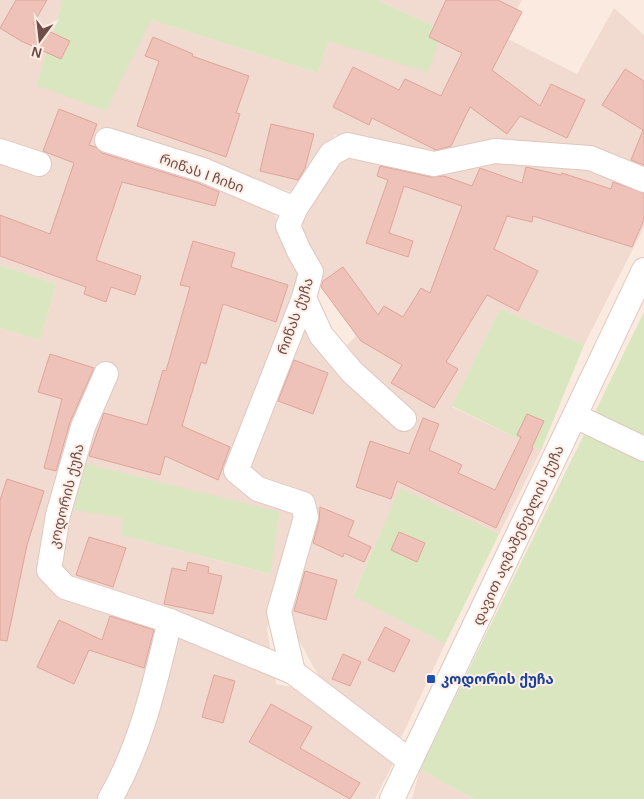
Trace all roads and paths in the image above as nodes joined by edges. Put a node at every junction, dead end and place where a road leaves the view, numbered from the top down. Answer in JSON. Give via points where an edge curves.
{"nodes":[{"id":1,"x":107,"y":140,"type":"dead end"},
{"id":2,"x":0,"y":151,"type":"edge"},
{"id":3,"x":39,"y":164,"type":"dead end"},
{"id":4,"x":644,"y":180,"type":"edge"},
{"id":5,"x":295,"y":209,"type":"junction"},
{"id":6,"x":644,"y":270,"type":"edge"},
{"id":7,"x":304,"y":298,"type":"junction"},
{"id":8,"x":106,"y":374,"type":"dead end"},
{"id":9,"x":575,"y":416,"type":"junction"},
{"id":10,"x":404,"y":419,"type":"dead end"},
{"id":11,"x":644,"y":449,"type":"edge"},
{"id":12,"x":170,"y":621,"type":"junction"},
{"id":13,"x":293,"y":672,"type":"junction"},
{"id":14,"x":410,"y":761,"type":"junction"},
{"id":15,"x":110,"y":799,"type":"edge"},
{"id":16,"x":392,"y":799,"type":"edge"}],
"edges":[{"from":1,"to":5,"type":"street","name":"რიწას I ჩიხი","via":[[203,170]]},
{"from":2,"to":3,"type":"street"},
{"from":4,"to":5,"type":"street","name":"რიწას ქუჩა","via":[[590,158],[495,151],[434,164],[346,145],[331,154]]},
{"from":5,"to":7,"type":"street","name":"რიწას ქუჩა","via":[[288,226],[311,272]]},
{"from":6,"to":9,"type":"street","name":"დავით აღმაშენებლის ქუჩა"},
{"from":7,"to":10,"type":"street","via":[[321,335],[339,357]]},
{"from":7,"to":13,"type":"street","name":"რიწას ქუჩა","via":[[236,471],[258,489],[303,504],[306,517],[279,612]]},
{"from":8,"to":12,"type":"street","name":"კოდორის ქუჩა","via":[[83,427],[58,515],[49,570],[65,587]]},
{"from":9,"to":11,"type":"street"},
{"from":9,"to":14,"type":"street","name":"დავით აღმაშენებლის ქუჩა"},
{"from":12,"to":13,"type":"street","name":"კოდორის ქუჩა"},
{"from":12,"to":15,"type":"street","via":[[145,721],[123,777]]},
{"from":13,"to":14,"type":"street","name":"კოდორის ქუჩა"},
{"from":14,"to":16,"type":"street","name":"დავით აღმაშენებლის ქუჩა"}]}
